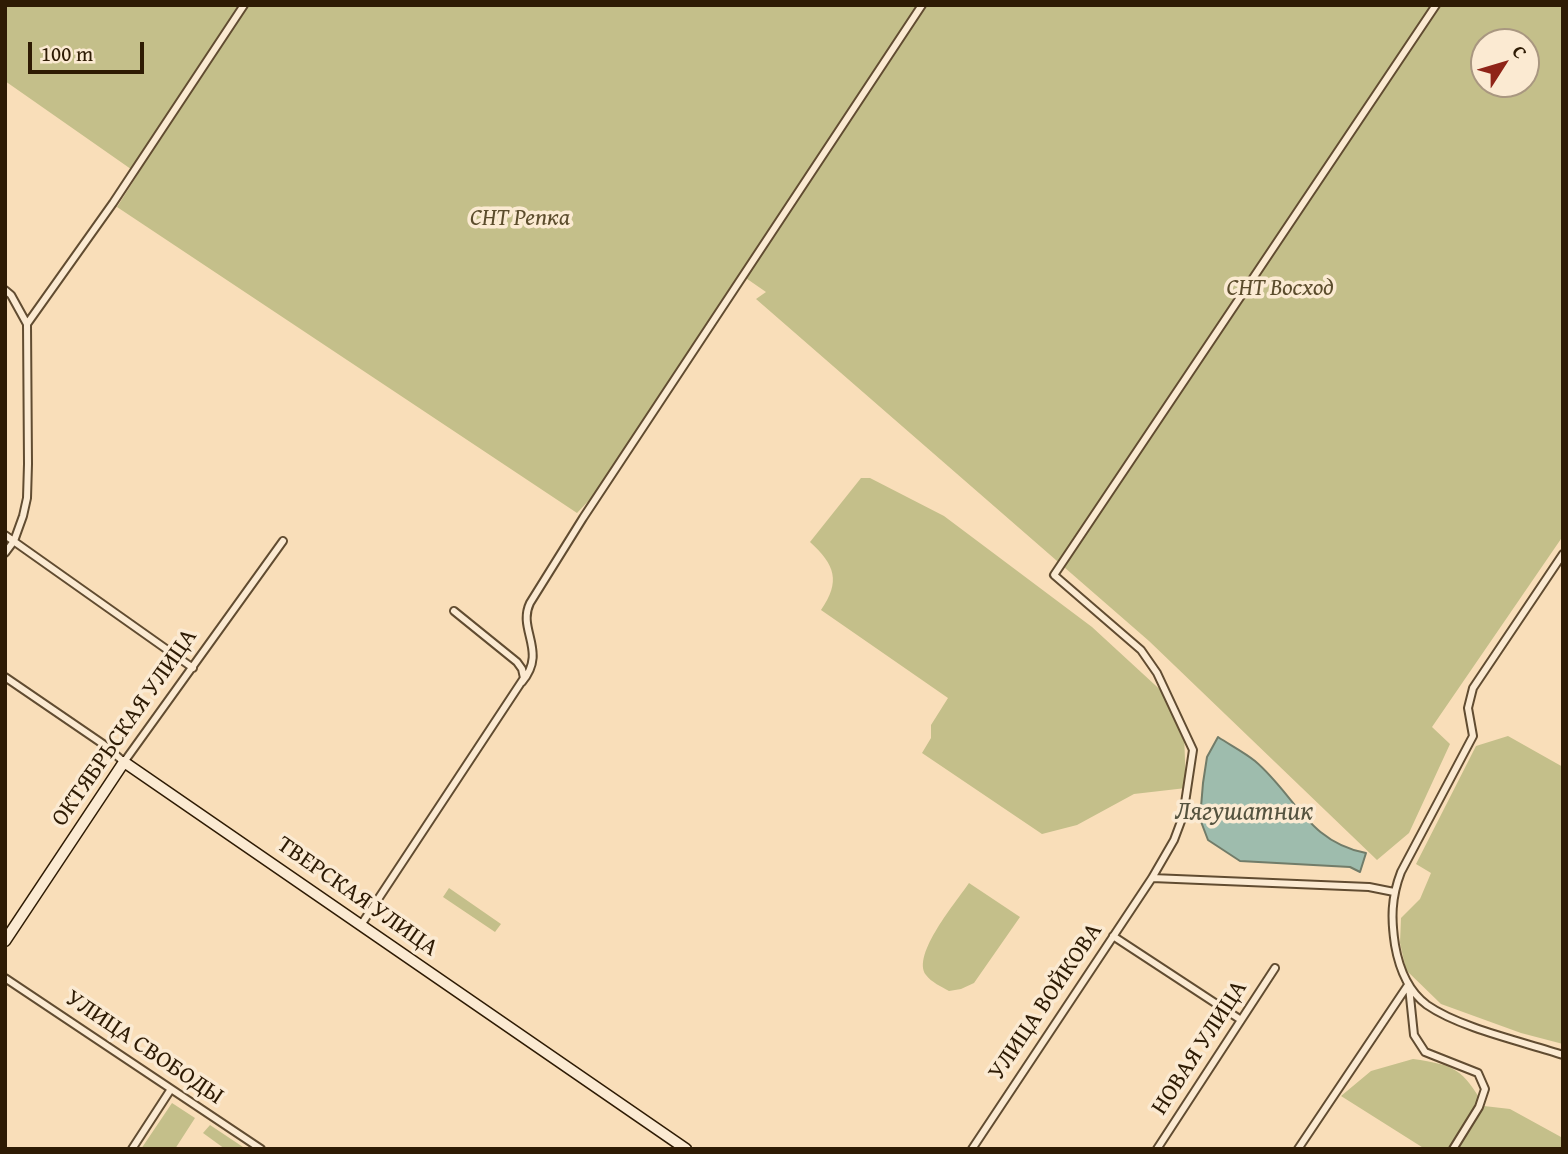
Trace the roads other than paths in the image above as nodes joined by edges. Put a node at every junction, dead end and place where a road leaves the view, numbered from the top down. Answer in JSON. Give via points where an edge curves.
{"nodes":[{"id":1,"x":244,"y":5,"type":"edge"},
{"id":2,"x":922,"y":5,"type":"edge"},
{"id":3,"x":1436,"y":5,"type":"edge"},
{"id":4,"x":5,"y":290,"type":"edge"},
{"id":5,"x":27,"y":324,"type":"junction"},
{"id":6,"x":5,"y":535,"type":"edge"},
{"id":7,"x":14,"y":541,"type":"junction"},
{"id":8,"x":283,"y":541,"type":"dead end"},
{"id":9,"x":5,"y":553,"type":"edge"},
{"id":10,"x":1563,"y":554,"type":"edge"},
{"id":11,"x":454,"y":611,"type":"dead end"},
{"id":12,"x":193,"y":668,"type":"junction"},
{"id":13,"x":5,"y":677,"type":"edge"},
{"id":14,"x":523,"y":682,"type":"junction"},
{"id":15,"x":124,"y":762,"type":"junction"},
{"id":16,"x":1152,"y":878,"type":"junction"},
{"id":17,"x":1394,"y":892,"type":"junction"},
{"id":18,"x":361,"y":925,"type":"junction"},
{"id":19,"x":1113,"y":936,"type":"junction"},
{"id":20,"x":5,"y":941,"type":"edge"},
{"id":21,"x":1275,"y":968,"type":"dead end"},
{"id":22,"x":5,"y":978,"type":"edge"},
{"id":23,"x":1408,"y":985,"type":"junction"},
{"id":24,"x":1241,"y":1020,"type":"junction"},
{"id":25,"x":1563,"y":1055,"type":"edge"},
{"id":26,"x":171,"y":1089,"type":"junction"},
{"id":27,"x":132,"y":1149,"type":"edge"},
{"id":28,"x":261,"y":1149,"type":"edge"},
{"id":29,"x":686,"y":1149,"type":"edge"},
{"id":30,"x":972,"y":1149,"type":"edge"},
{"id":31,"x":1157,"y":1149,"type":"edge"},
{"id":32,"x":1298,"y":1149,"type":"edge"},
{"id":33,"x":1453,"y":1149,"type":"edge"}],
"edges":[{"from":1,"to":5,"type":"street"},
{"from":2,"to":14,"type":"street","via":[[530,603],[526,615],[534,644],[531,671]]},
{"from":3,"to":16,"type":"street","name":"УЛИЦА ВОЙКОВА","via":[[1054,575],[1141,650],[1157,673],[1193,750],[1183,816]]},
{"from":4,"to":5,"type":"street"},
{"from":5,"to":7,"type":"street","via":[[27,498]]},
{"from":6,"to":7,"type":"street"},
{"from":7,"to":9,"type":"street"},
{"from":7,"to":12,"type":"street"},
{"from":8,"to":12,"type":"street","name":"ОКТЯБРЬСКАЯ УЛИЦА"},
{"from":10,"to":17,"type":"street","via":[[1473,688],[1468,708],[1473,736]]},
{"from":11,"to":14,"type":"street","via":[[517,662],[524,673]]},
{"from":12,"to":15,"type":"street","name":"ОКТЯБРЬСКАЯ УЛИЦА"},
{"from":13,"to":15,"type":"street","name":"ТВЕРСКАЯ УЛИЦА"},
{"from":14,"to":18,"type":"street"},
{"from":15,"to":18,"type":"main road","name":"ТВЕРСКАЯ УЛИЦА"},
{"from":15,"to":20,"type":"main road","name":"ОКТЯБРЬСКАЯ УЛИЦА"},
{"from":16,"to":17,"type":"street","via":[[1369,887]]},
{"from":16,"to":19,"type":"street","name":"УЛИЦА ВОЙКОВА"},
{"from":17,"to":23,"type":"street","via":[[1391,919],[1398,962]]},
{"from":18,"to":29,"type":"main road","name":"ТВЕРСКАЯ УЛИЦА"},
{"from":19,"to":24,"type":"street"},
{"from":19,"to":30,"type":"street","name":"УЛИЦА ВОЙКОВА"},
{"from":21,"to":24,"type":"street","name":"НОВАЯ УЛИЦА"},
{"from":22,"to":26,"type":"street","name":"УЛИЦА СВОБОДЫ"},
{"from":23,"to":25,"type":"street","via":[[1426,1004],[1454,1020]]},
{"from":23,"to":32,"type":"street"},
{"from":23,"to":33,"type":"street","via":[[1414,1035],[1425,1052],[1478,1073],[1485,1089]]},
{"from":24,"to":31,"type":"street","name":"НОВАЯ УЛИЦА"},
{"from":26,"to":27,"type":"street"},
{"from":26,"to":28,"type":"street","name":"УЛИЦА СВОБОДЫ"}]}
